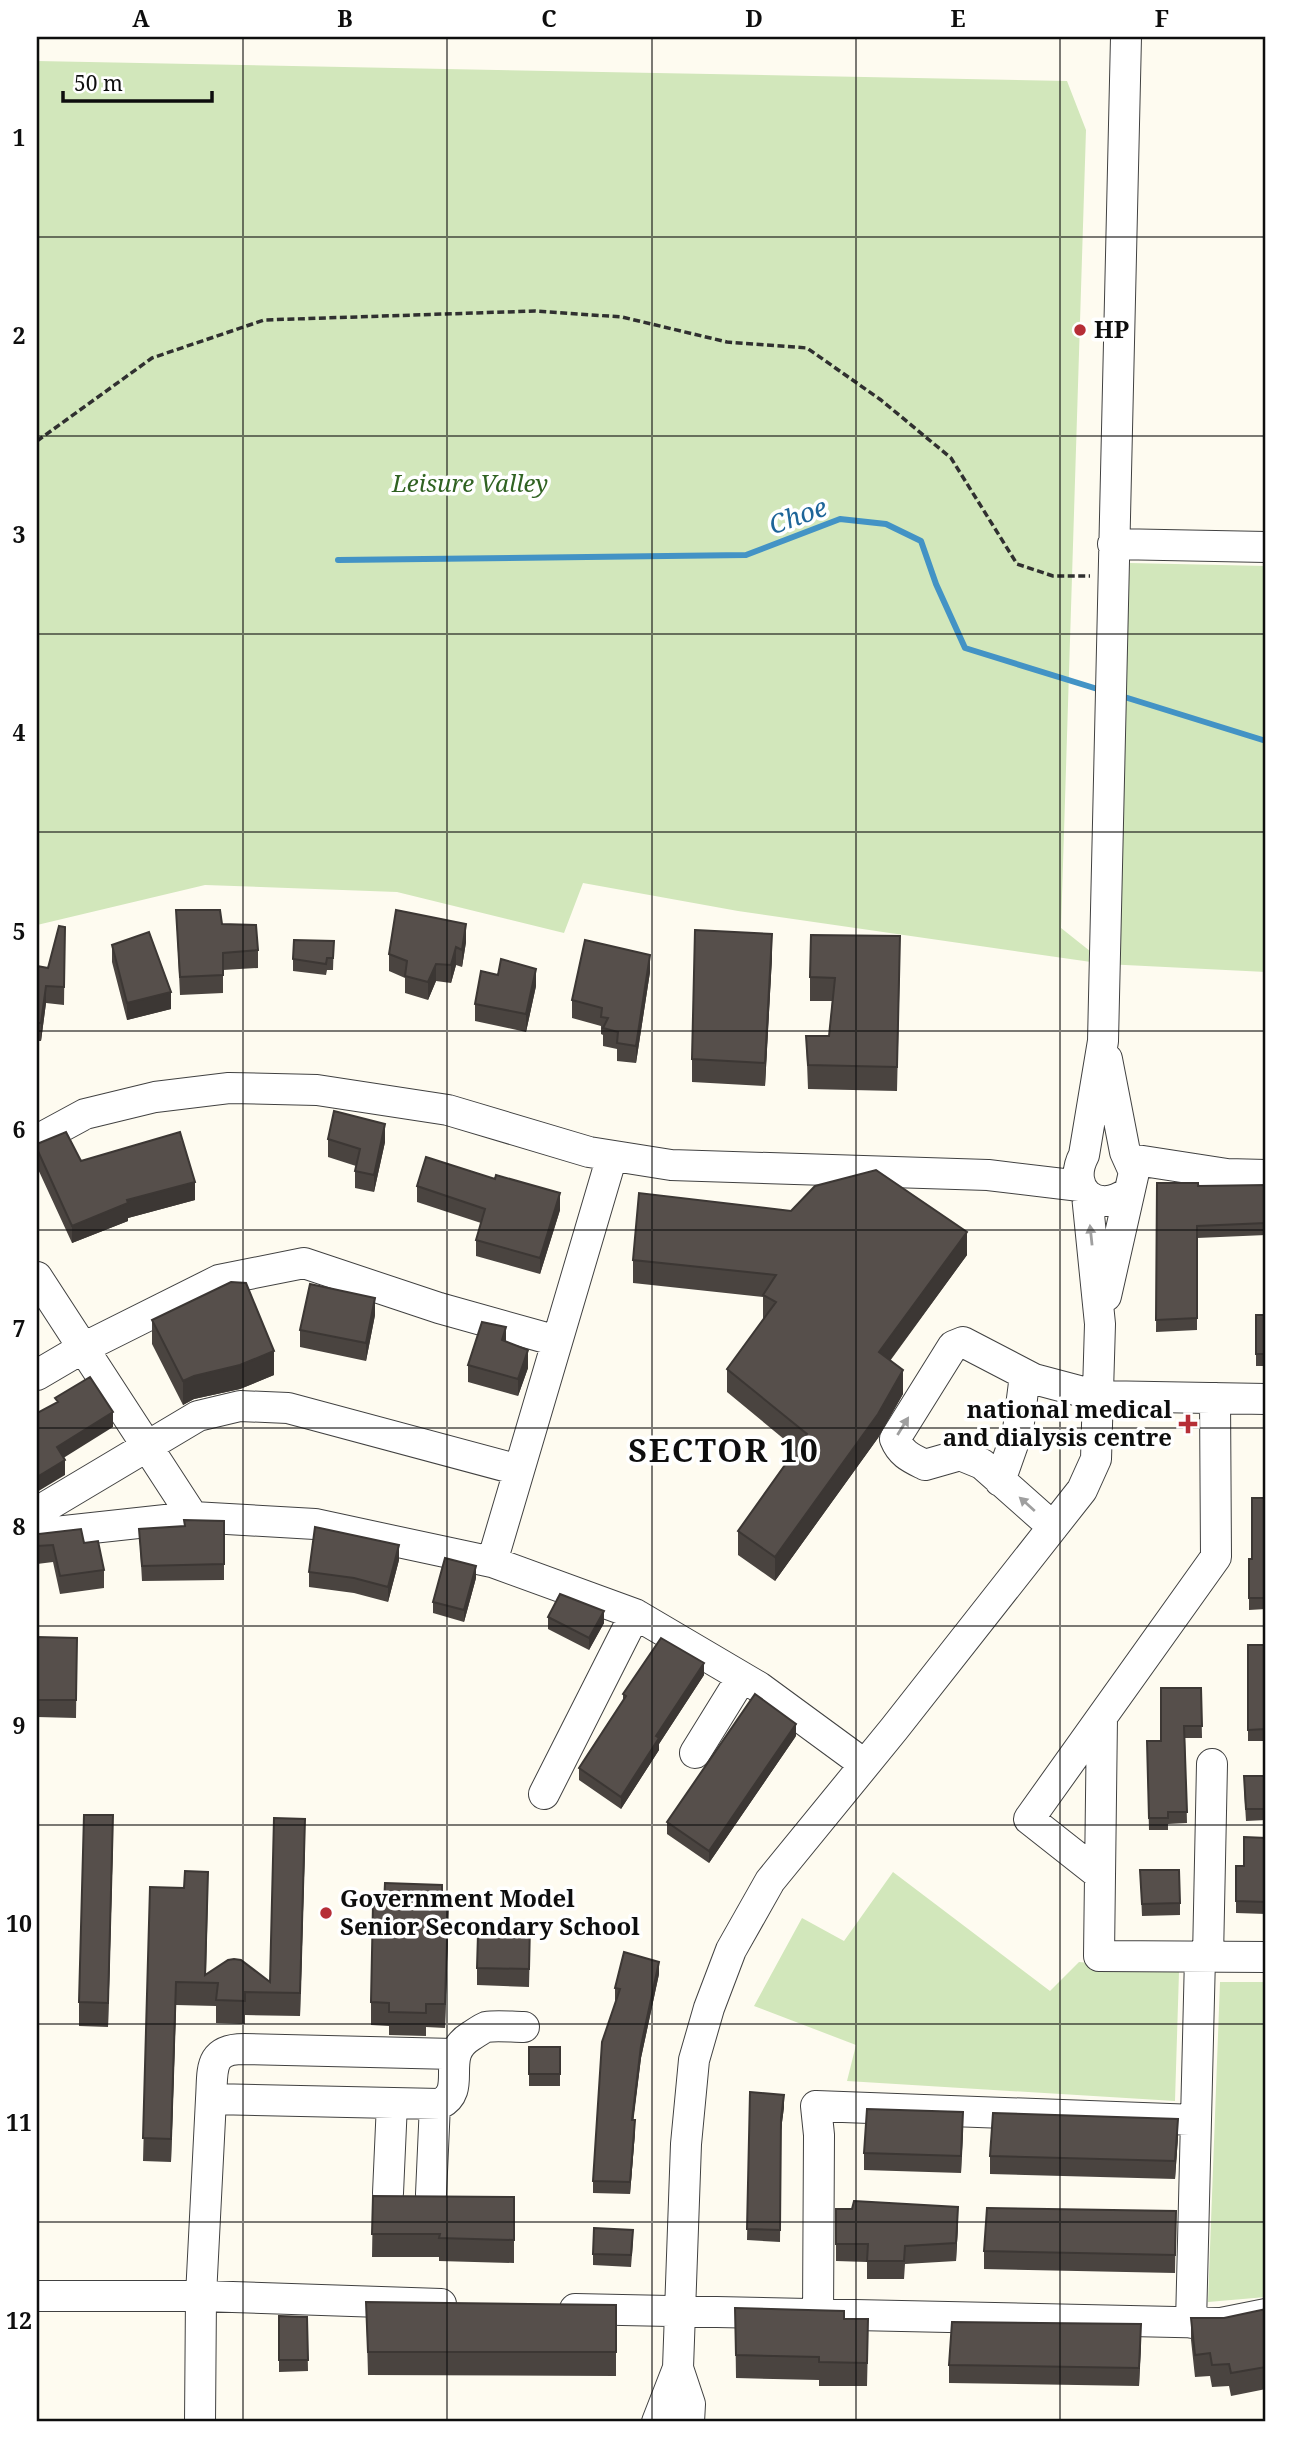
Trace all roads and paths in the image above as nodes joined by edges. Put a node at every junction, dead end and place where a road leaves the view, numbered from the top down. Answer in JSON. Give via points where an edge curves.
{"nodes":[{"id":1,"x":1126,"y":37,"type":"edge"},
{"id":2,"x":37,"y":441,"type":"edge"},
{"id":3,"x":1113,"y":544,"type":"junction"},
{"id":4,"x":1266,"y":547,"type":"edge"},
{"id":5,"x":1113,"y":576,"type":"junction"},
{"id":6,"x":1103,"y":1041,"type":"junction"},
{"id":7,"x":37,"y":1140,"type":"edge"},
{"id":8,"x":612,"y":1156,"type":"junction"},
{"id":9,"x":1129,"y":1172,"type":"junction"},
{"id":10,"x":1083,"y":1175,"type":"junction"},
{"id":11,"x":1266,"y":1175,"type":"edge"},
{"id":12,"x":37,"y":1277,"type":"edge"},
{"id":13,"x":1100,"y":1324,"type":"junction"},
{"id":14,"x":557,"y":1341,"type":"junction"},
{"id":15,"x":83,"y":1348,"type":"junction"},
{"id":16,"x":37,"y":1375,"type":"edge"},
{"id":17,"x":1025,"y":1375,"type":"junction"},
{"id":18,"x":1098,"y":1396,"type":"junction"},
{"id":19,"x":1214,"y":1398,"type":"junction"},
{"id":20,"x":1266,"y":1399,"type":"edge"},
{"id":21,"x":147,"y":1447,"type":"junction"},
{"id":22,"x":519,"y":1470,"type":"junction"},
{"id":23,"x":1000,"y":1481,"type":"junction"},
{"id":24,"x":37,"y":1512,"type":"edge"},
{"id":25,"x":193,"y":1517,"type":"junction"},
{"id":26,"x":1053,"y":1527,"type":"junction"},
{"id":27,"x":37,"y":1534,"type":"edge"},
{"id":28,"x":492,"y":1562,"type":"junction"},
{"id":29,"x":635,"y":1614,"type":"junction"},
{"id":30,"x":742,"y":1677,"type":"junction"},
{"id":31,"x":1101,"y":1717,"type":"junction"},
{"id":32,"x":695,"y":1753,"type":"dead end"},
{"id":33,"x":864,"y":1764,"type":"junction"},
{"id":34,"x":1212,"y":1764,"type":"dead end"},
{"id":35,"x":544,"y":1794,"type":"dead end"},
{"id":36,"x":1100,"y":1875,"type":"junction"},
{"id":37,"x":1204,"y":1957,"type":"junction"},
{"id":38,"x":1266,"y":1957,"type":"edge"},
{"id":39,"x":524,"y":2027,"type":"dead end"},
{"id":40,"x":454,"y":2054,"type":"junction"},
{"id":41,"x":211,"y":2099,"type":"junction"},
{"id":42,"x":392,"y":2103,"type":"junction"},
{"id":43,"x":435,"y":2104,"type":"junction"},
{"id":44,"x":1196,"y":2120,"type":"junction"},
{"id":45,"x":388,"y":2193,"type":"edge"},
{"id":46,"x":431,"y":2194,"type":"edge"},
{"id":47,"x":37,"y":2296,"type":"edge"},
{"id":48,"x":201,"y":2296,"type":"junction"},
{"id":49,"x":475,"y":2305,"type":"edge"},
{"id":50,"x":543,"y":2308,"type":"edge"},
{"id":51,"x":680,"y":2313,"type":"junction"},
{"id":52,"x":1266,"y":2315,"type":"edge"},
{"id":53,"x":818,"y":2316,"type":"junction"},
{"id":54,"x":1191,"y":2323,"type":"junction"},
{"id":55,"x":678,"y":2415,"type":"edge"},
{"id":56,"x":200,"y":2422,"type":"edge"}],
"edges":[{"from":1,"to":3,"type":"street"},
{"from":2,"to":5,"type":"path","via":[[152,358],[264,320],[535,311],[622,317],[727,342],[807,348],[881,400],[951,458],[1017,564],[1053,576]]},
{"from":3,"to":4,"type":"street"},
{"from":3,"to":5,"type":"street"},
{"from":5,"to":6,"type":"street"},
{"from":6,"to":9,"type":"street"},
{"from":6,"to":10,"type":"street"},
{"from":7,"to":8,"type":"street","via":[[85,1114],[155,1097],[229,1088],[317,1090],[449,1110]]},
{"from":8,"to":10,"type":"street","via":[[671,1166]]},
{"from":8,"to":14,"type":"street"},
{"from":9,"to":10,"type":"street","via":[[1114,1147],[1103,1145],[1093,1148]]},
{"from":9,"to":10,"type":"street","via":[[1119,1199],[1108,1202],[1096,1201]]},
{"from":9,"to":11,"type":"street"},
{"from":9,"to":13,"type":"street"},
{"from":13,"to":10,"type":"street","one_way":true},
{"from":12,"to":15,"type":"street"},
{"from":13,"to":18,"type":"street"},
{"from":14,"to":15,"type":"street","via":[[304,1263],[219,1280]]},
{"from":14,"to":22,"type":"street"},
{"from":15,"to":16,"type":"street"},
{"from":15,"to":21,"type":"street"},
{"from":17,"to":18,"type":"street"},
{"from":17,"to":23,"type":"street","via":[[1018,1430]]},
{"from":23,"to":17,"type":"street","one_way":true,"via":[[988,1467],[960,1455],[925,1465],[902,1453],[895,1439],[957,1343]]},
{"from":18,"to":19,"type":"street"},
{"from":18,"to":26,"type":"street","via":[[1096,1459],[1083,1490]]},
{"from":19,"to":20,"type":"street"},
{"from":19,"to":31,"type":"street","via":[[1216,1557]]},
{"from":21,"to":22,"type":"street","via":[[198,1416],[240,1406],[288,1408]]},
{"from":21,"to":24,"type":"street"},
{"from":21,"to":25,"type":"street"},
{"from":22,"to":28,"type":"street"},
{"from":26,"to":23,"type":"street","one_way":true},
{"from":25,"to":27,"type":"street"},
{"from":25,"to":28,"type":"street","via":[[315,1524]]},
{"from":26,"to":33,"type":"street"},
{"from":28,"to":29,"type":"street"},
{"from":29,"to":30,"type":"street"},
{"from":29,"to":35,"type":"street"},
{"from":30,"to":32,"type":"street"},
{"from":30,"to":33,"type":"street"},
{"from":31,"to":36,"type":"street"},
{"from":31,"to":36,"type":"street","via":[[1029,1819]]},
{"from":33,"to":51,"type":"street","via":[[770,1881],[731,1950],[709,2008],[694,2060],[686,2144]]},
{"from":34,"to":37,"type":"street"},
{"from":36,"to":37,"type":"street","via":[[1099,1956]]},
{"from":37,"to":38,"type":"street"},
{"from":37,"to":44,"type":"street"},
{"from":39,"to":40,"type":"street","via":[[485,2027],[465,2039]]},
{"from":40,"to":41,"type":"street","via":[[228,2049],[213,2067]]},
{"from":40,"to":43,"type":"street","via":[[453,2092],[450,2099]]},
{"from":41,"to":42,"type":"street"},
{"from":41,"to":48,"type":"street"},
{"from":42,"to":43,"type":"street"},
{"from":42,"to":45,"type":"street"},
{"from":43,"to":46,"type":"street"},
{"from":44,"to":53,"type":"street","via":[[816,2106]]},
{"from":44,"to":54,"type":"street"},
{"from":47,"to":48,"type":"street"},
{"from":48,"to":49,"type":"street"},
{"from":48,"to":56,"type":"street"},
{"from":50,"to":51,"type":"street"},
{"from":51,"to":53,"type":"street"},
{"from":51,"to":55,"type":"street"},
{"from":52,"to":54,"type":"street"},
{"from":53,"to":54,"type":"street"}]}
